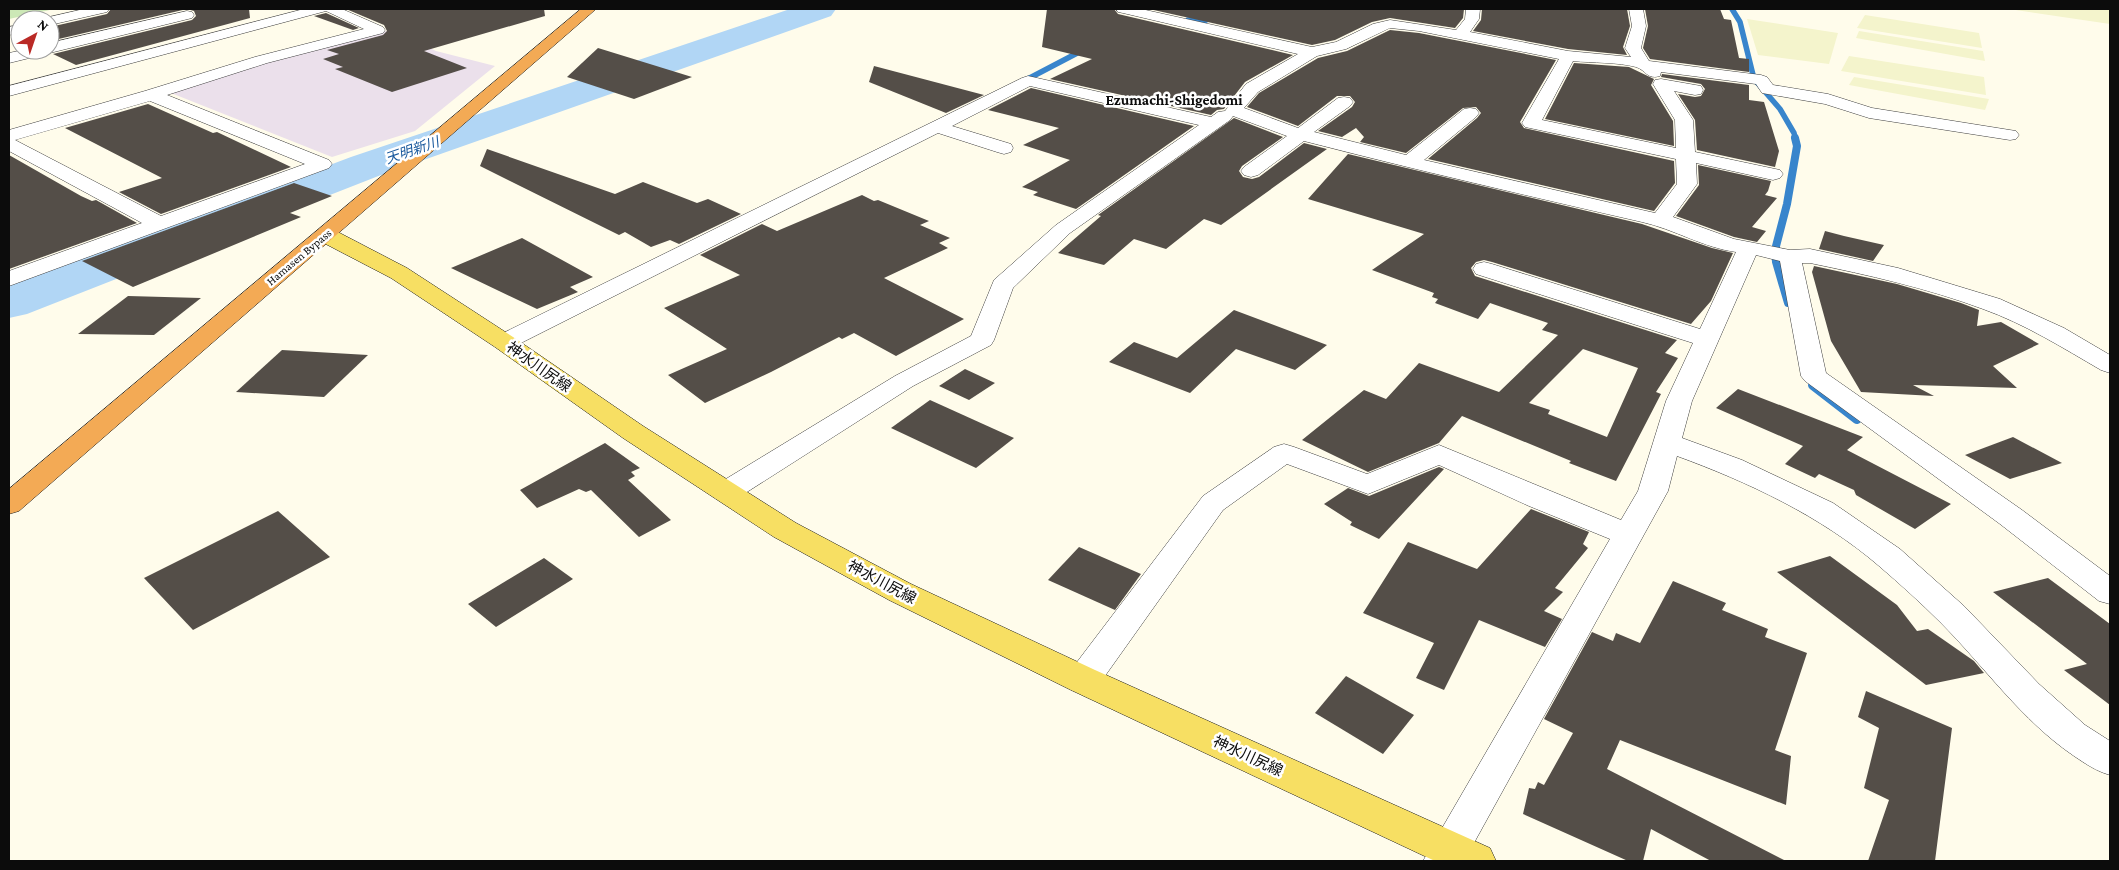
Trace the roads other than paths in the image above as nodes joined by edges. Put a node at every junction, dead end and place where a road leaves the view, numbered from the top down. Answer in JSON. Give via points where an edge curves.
{"nodes":[{"id":1,"x":102,"y":9,"type":"edge"},
{"id":2,"x":173,"y":9,"type":"edge"},
{"id":3,"x":320,"y":9,"type":"edge"},
{"id":4,"x":331,"y":9,"type":"edge"},
{"id":5,"x":589,"y":9,"type":"edge"},
{"id":6,"x":1123,"y":9,"type":"edge"},
{"id":7,"x":1473,"y":9,"type":"edge"},
{"id":8,"x":1636,"y":9,"type":"edge"},
{"id":9,"x":60,"y":19,"type":"edge"},
{"id":10,"x":1460,"y":35,"type":"junction"},
{"id":11,"x":60,"y":46,"type":"edge"},
{"id":12,"x":1312,"y":52,"type":"junction"},
{"id":13,"x":1568,"y":56,"type":"junction"},
{"id":14,"x":1643,"y":64,"type":"junction"},
{"id":15,"x":1670,"y":86,"type":"junction"},
{"id":16,"x":9,"y":91,"type":"edge"},
{"id":17,"x":1714,"y":92,"type":"dead end"},
{"id":18,"x":151,"y":95,"type":"junction"},
{"id":19,"x":1344,"y":102,"type":"dead end"},
{"id":20,"x":1470,"y":113,"type":"dead end"},
{"id":21,"x":1224,"y":116,"type":"junction"},
{"id":22,"x":938,"y":127,"type":"junction"},
{"id":23,"x":1299,"y":134,"type":"junction"},
{"id":24,"x":2010,"y":135,"type":"dead end"},
{"id":25,"x":9,"y":136,"type":"edge"},
{"id":26,"x":9,"y":144,"type":"edge"},
{"id":27,"x":1004,"y":148,"type":"dead end"},
{"id":28,"x":1686,"y":155,"type":"junction"},
{"id":29,"x":1409,"y":162,"type":"junction"},
{"id":30,"x":1251,"y":171,"type":"dead end"},
{"id":31,"x":1774,"y":174,"type":"dead end"},
{"id":32,"x":1660,"y":220,"type":"junction"},
{"id":33,"x":160,"y":224,"type":"junction"},
{"id":34,"x":326,"y":235,"type":"junction"},
{"id":35,"x":1749,"y":247,"type":"junction"},
{"id":36,"x":1790,"y":257,"type":"junction"},
{"id":37,"x":1484,"y":269,"type":"dead end"},
{"id":38,"x":9,"y":279,"type":"edge"},
{"id":39,"x":1706,"y":338,"type":"junction"},
{"id":40,"x":504,"y":342,"type":"junction"},
{"id":41,"x":2110,"y":365,"type":"edge"},
{"id":42,"x":1668,"y":442,"type":"junction"},
{"id":43,"x":726,"y":492,"type":"junction"},
{"id":44,"x":9,"y":504,"type":"edge"},
{"id":45,"x":1629,"y":535,"type":"junction"},
{"id":46,"x":2110,"y":593,"type":"edge"},
{"id":47,"x":1083,"y":680,"type":"junction"},
{"id":48,"x":2110,"y":760,"type":"edge"},
{"id":49,"x":1456,"y":857,"type":"edge"}],
"edges":[{"from":1,"to":9,"type":"street"},
{"from":2,"to":11,"type":"street","via":[[187,15]]},
{"from":3,"to":16,"type":"street"},
{"from":4,"to":18,"type":"street","via":[[378,30],[261,60]]},
{"from":5,"to":34,"type":"highway","name":"Hamasen Bypass"},
{"from":6,"to":12,"type":"street"},
{"from":7,"to":10,"type":"street","via":[[1472,19]]},
{"from":8,"to":14,"type":"street","via":[[1639,26],[1633,48]]},
{"from":10,"to":12,"type":"street","via":[[1390,24],[1341,46]]},
{"from":10,"to":13,"type":"street"},
{"from":12,"to":21,"type":"street","via":[[1252,88]]},
{"from":13,"to":14,"type":"street"},
{"from":13,"to":28,"type":"street","via":[[1531,123]]},
{"from":14,"to":15,"type":"street"},
{"from":14,"to":24,"type":"street","via":[[1761,80],[1768,89],[1828,99],[1869,113]]},
{"from":15,"to":17,"type":"street"},
{"from":15,"to":28,"type":"street","via":[[1661,84],[1684,120]]},
{"from":18,"to":25,"type":"street"},
{"from":18,"to":33,"type":"street","via":[[322,164]]},
{"from":19,"to":23,"type":"street"},
{"from":20,"to":29,"type":"street"},
{"from":21,"to":22,"type":"street","via":[[1028,81]]},
{"from":21,"to":23,"type":"street"},
{"from":21,"to":43,"type":"street","via":[[1063,229],[1002,285],[982,340],[904,381]]},
{"from":22,"to":27,"type":"street"},
{"from":22,"to":40,"type":"street"},
{"from":23,"to":29,"type":"street"},
{"from":23,"to":30,"type":"street"},
{"from":26,"to":33,"type":"street"},
{"from":28,"to":31,"type":"street"},
{"from":28,"to":32,"type":"street","via":[[1687,184]]},
{"from":29,"to":32,"type":"street"},
{"from":32,"to":35,"type":"street","via":[[1731,245]]},
{"from":33,"to":38,"type":"street"},
{"from":34,"to":40,"type":"main road","name":"神水川尻線","via":[[399,273]]},
{"from":34,"to":44,"type":"highway","name":"Hamasen Bypass"},
{"from":35,"to":36,"type":"street"},
{"from":35,"to":39,"type":"street"},
{"from":36,"to":41,"type":"street","via":[[1810,256],[1898,275],[1992,304],[2055,332]]},
{"from":36,"to":46,"type":"street","via":[[1814,376],[2012,517]]},
{"from":37,"to":39,"type":"street"},
{"from":39,"to":42,"type":"street","via":[[1679,401]]},
{"from":40,"to":43,"type":"main road","name":"神水川尻線"},
{"from":42,"to":45,"type":"street","via":[[1653,491]]},
{"from":42,"to":48,"type":"street","via":[[1732,466],[1822,510],[1889,557],[1952,614],[2026,694],[2072,735]]},
{"from":43,"to":47,"type":"main road","name":"神水川尻線","via":[[786,530],[900,592]]},
{"from":45,"to":47,"type":"street","via":[[1439,454],[1368,485],[1284,453],[1213,503]]},
{"from":45,"to":49,"type":"street"},
{"from":47,"to":49,"type":"main road","name":"神水川尻線"}]}
